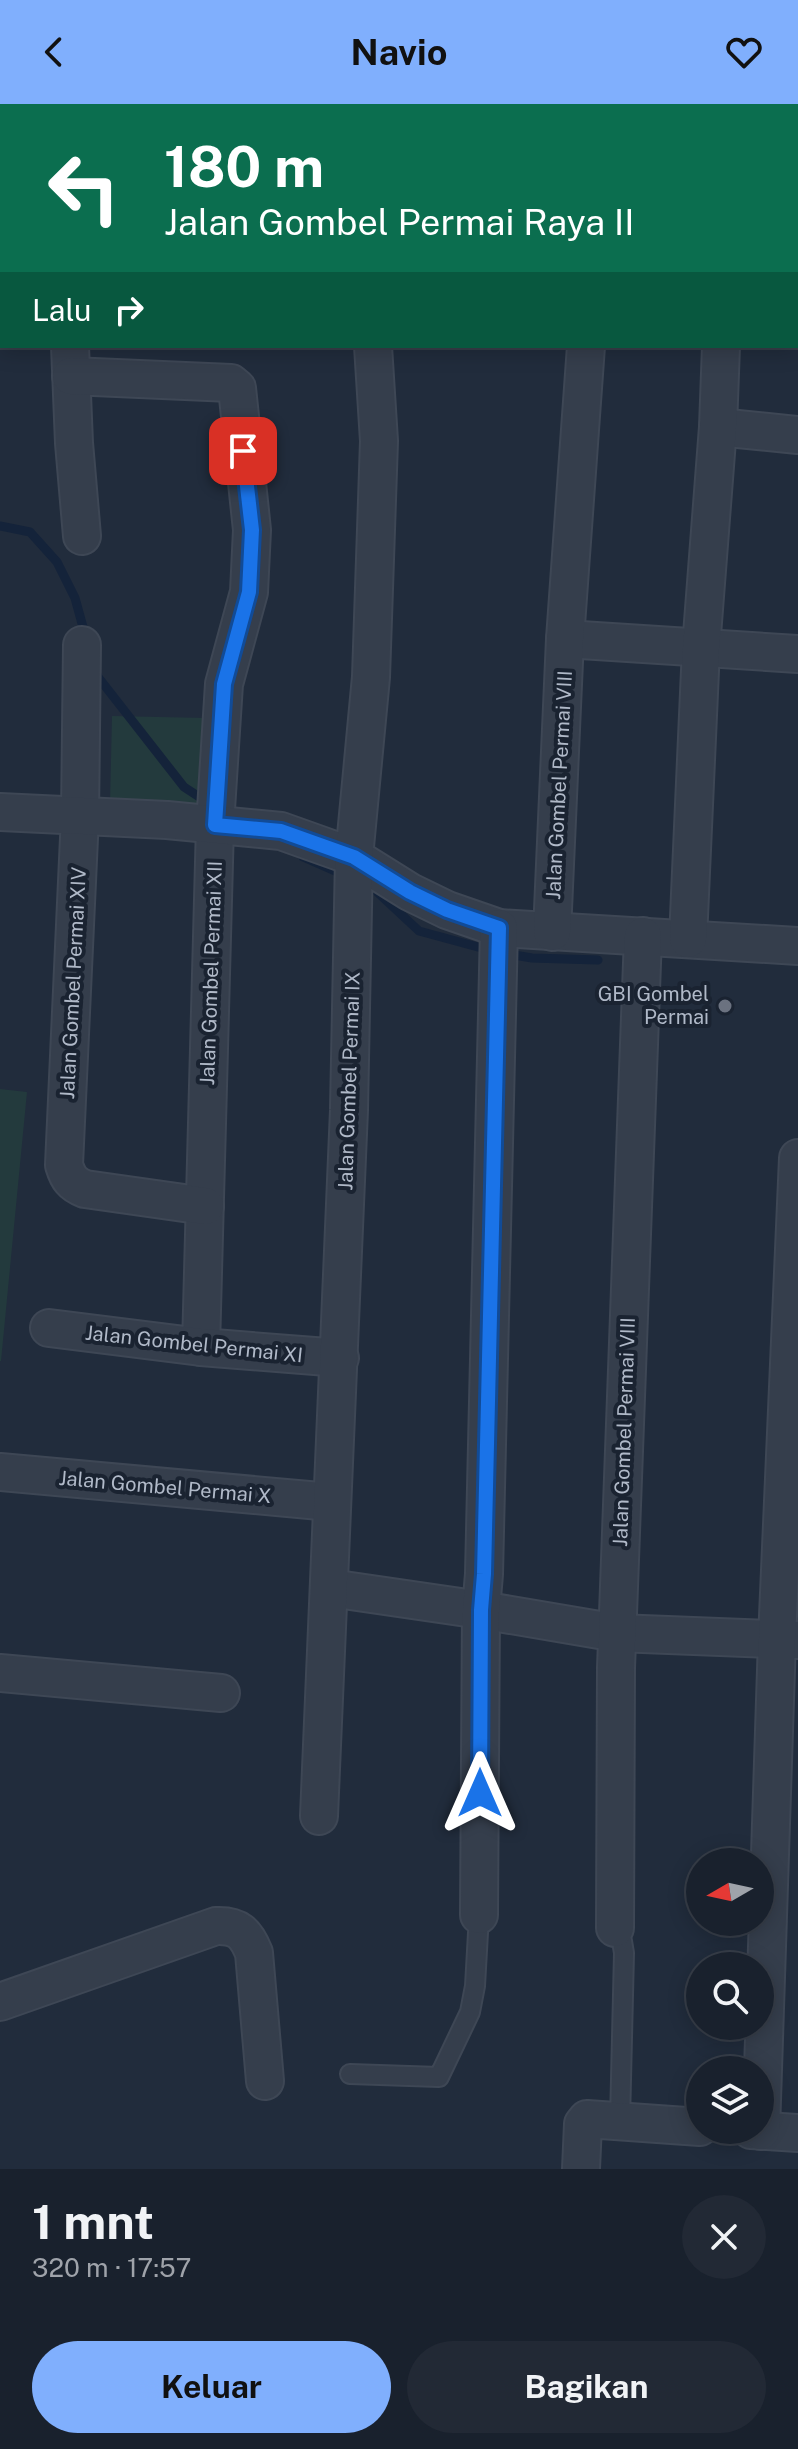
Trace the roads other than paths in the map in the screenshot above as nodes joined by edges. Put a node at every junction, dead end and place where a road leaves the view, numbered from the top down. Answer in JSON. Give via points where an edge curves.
{"nodes":[{"id":1,"x":373,"y":348,"type":"edge"},
{"id":2,"x":586,"y":348,"type":"edge"},
{"id":3,"x":721,"y":348,"type":"edge"},
{"id":4,"x":70,"y":361,"type":"edge"},
{"id":5,"x":718,"y":427,"type":"junction"},
{"id":6,"x":798,"y":435,"type":"edge"},
{"id":7,"x":82,"y":536,"type":"dead end"},
{"id":8,"x":565,"y":639,"type":"junction"},
{"id":9,"x":82,"y":645,"type":"dead end"},
{"id":10,"x":701,"y":648,"type":"junction"},
{"id":11,"x":798,"y":654,"type":"edge"},
{"id":12,"x":0,"y":812,"type":"edge"},
{"id":13,"x":80,"y":816,"type":"junction"},
{"id":14,"x":215,"y":825,"type":"junction"},
{"id":15,"x":354,"y":857,"type":"junction"},
{"id":16,"x":499,"y":928,"type":"junction"},
{"id":17,"x":552,"y":932,"type":"junction"},
{"id":18,"x":643,"y":936,"type":"junction"},
{"id":19,"x":688,"y":939,"type":"junction"},
{"id":20,"x":798,"y":946,"type":"edge"},
{"id":21,"x":798,"y":1158,"type":"edge"},
{"id":22,"x":205,"y":1206,"type":"junction"},
{"id":23,"x":49,"y":1328,"type":"dead end"},
{"id":24,"x":201,"y":1347,"type":"junction"},
{"id":25,"x":340,"y":1358,"type":"junction"},
{"id":26,"x":0,"y":1472,"type":"edge"},
{"id":27,"x":331,"y":1502,"type":"junction"},
{"id":28,"x":330,"y":1588,"type":"junction"},
{"id":29,"x":481,"y":1610,"type":"junction"},
{"id":30,"x":617,"y":1633,"type":"junction"},
{"id":31,"x":788,"y":1639,"type":"edge"},
{"id":32,"x":0,"y":1673,"type":"edge"},
{"id":33,"x":221,"y":1693,"type":"dead end"},
{"id":34,"x":319,"y":1816,"type":"dead end"},
{"id":35,"x":479,"y":1915,"type":"joint"},
{"id":36,"x":615,"y":1928,"type":"joint"},
{"id":37,"x":782,"y":1972,"type":"edge"},
{"id":38,"x":0,"y":2002,"type":"edge"},
{"id":39,"x":771,"y":2056,"type":"edge"},
{"id":40,"x":350,"y":2074,"type":"dead end"},
{"id":41,"x":265,"y":2081,"type":"dead end"},
{"id":42,"x":620,"y":2121,"type":"junction"},
{"id":43,"x":686,"y":2126,"type":"edge"},
{"id":44,"x":774,"y":2132,"type":"edge"},
{"id":45,"x":798,"y":2133,"type":"edge"},
{"id":46,"x":581,"y":2169,"type":"edge"}],
"edges":[{"from":1,"to":15,"type":"street","name":"Jalan Gombel Permai IX","via":[[379,441],[371,677]]},
{"from":2,"to":8,"type":"street","name":"Jalan Gombel Permai VIII"},
{"from":3,"to":5,"type":"street"},
{"from":4,"to":7,"type":"street"},
{"from":4,"to":14,"type":"street","name":"Jalan Gombel Permai XII","via":[[237,388],[251,561],[249,592],[224,684]]},
{"from":5,"to":6,"type":"street"},
{"from":5,"to":10,"type":"street"},
{"from":8,"to":10,"type":"street"},
{"from":8,"to":17,"type":"street","name":"Jalan Gombel Permai VIII"},
{"from":9,"to":13,"type":"street","name":"Jalan Gombel Permai XIV"},
{"from":10,"to":11,"type":"street"},
{"from":10,"to":19,"type":"street"},
{"from":12,"to":13,"type":"street"},
{"from":13,"to":14,"type":"street"},
{"from":13,"to":22,"type":"street","name":"Jalan Gombel Permai XIV","via":[[64,1165],[68,1178],[85,1189]]},
{"from":14,"to":15,"type":"street","via":[[281,831]]},
{"from":14,"to":22,"type":"street","name":"Jalan Gombel Permai XII"},
{"from":15,"to":16,"type":"street","via":[[410,892]]},
{"from":15,"to":25,"type":"street","name":"Jalan Gombel Permai IX"},
{"from":16,"to":17,"type":"street"},
{"from":16,"to":29,"type":"street"},
{"from":17,"to":18,"type":"street"},
{"from":18,"to":19,"type":"street"},
{"from":18,"to":30,"type":"street","name":"Jalan Gombel Permai VIII"},
{"from":19,"to":20,"type":"street"},
{"from":21,"to":31,"type":"street"},
{"from":22,"to":24,"type":"street","name":"Jalan Gombel Permai XII"},
{"from":23,"to":24,"type":"street","name":"Jalan Gombel Permai XI"},
{"from":24,"to":25,"type":"street","name":"Jalan Gombel Permai XI"},
{"from":25,"to":27,"type":"street","name":"Jalan Gombel Permai IX"},
{"from":26,"to":27,"type":"street","name":"Jalan Gombel Permai X"},
{"from":27,"to":28,"type":"street","name":"Jalan Gombel Permai IX"},
{"from":28,"to":29,"type":"street"},
{"from":28,"to":34,"type":"street","name":"Jalan Gombel Permai IX"},
{"from":29,"to":30,"type":"street"},
{"from":29,"to":35,"type":"street"},
{"from":30,"to":31,"type":"street"},
{"from":30,"to":36,"type":"street","name":"Jalan Gombel Permai VIII"},
{"from":31,"to":37,"type":"street"},
{"from":32,"to":33,"type":"street"},
{"from":35,"to":40,"type":"lane","via":[[470,2012],[439,2077]]},
{"from":36,"to":42,"type":"lane","via":[[624,1953]]},
{"from":37,"to":39,"type":"street"},
{"from":38,"to":41,"type":"street","via":[[216,1926],[238,1928],[254,1953]]},
{"from":42,"to":43,"type":"street"},
{"from":42,"to":46,"type":"street","via":[[584,2121]]},
{"from":44,"to":45,"type":"street"}]}
